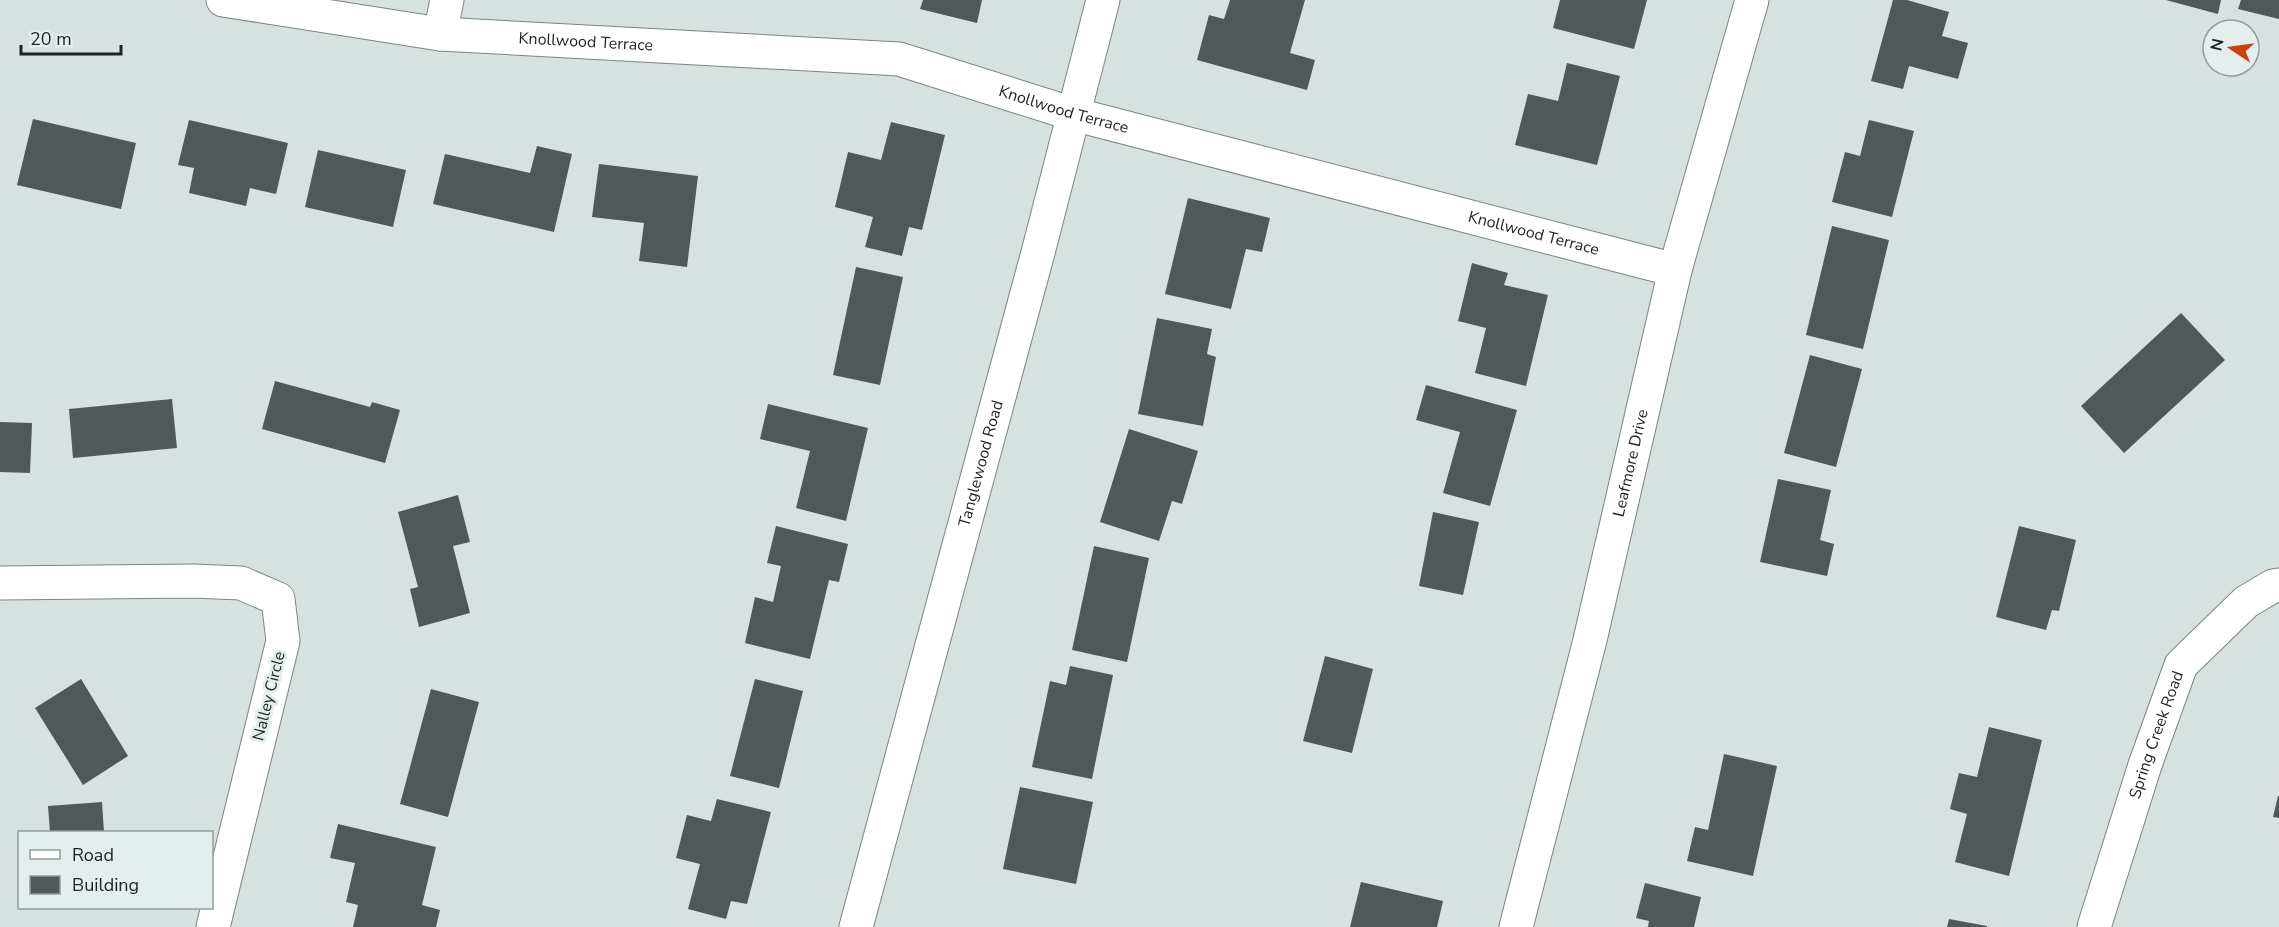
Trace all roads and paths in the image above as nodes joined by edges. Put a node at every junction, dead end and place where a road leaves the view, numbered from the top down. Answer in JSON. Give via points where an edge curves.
{"nodes":[{"id":1,"x":223,"y":0,"type":"edge"},
{"id":2,"x":447,"y":0,"type":"edge"},
{"id":3,"x":1103,"y":0,"type":"edge"},
{"id":4,"x":1752,"y":0,"type":"edge"},
{"id":5,"x":440,"y":34,"type":"junction"},
{"id":6,"x":1073,"y":114,"type":"junction"},
{"id":7,"x":1675,"y":270,"type":"junction"},
{"id":8,"x":0,"y":583,"type":"edge"},
{"id":9,"x":2279,"y":585,"type":"edge"},
{"id":10,"x":213,"y":927,"type":"edge"},
{"id":11,"x":856,"y":927,"type":"edge"},
{"id":12,"x":1516,"y":927,"type":"edge"},
{"id":13,"x":2094,"y":927,"type":"edge"}],
"edges":[{"from":1,"to":5,"type":"street","name":"Knollwood Terrace"},
{"from":2,"to":5,"type":"street"},
{"from":3,"to":6,"type":"street","name":"Tanglewood Road"},
{"from":4,"to":7,"type":"street","name":"Leafmore Drive"},
{"from":5,"to":6,"type":"street","name":"Knollwood Terrace","via":[[899,59]]},
{"from":6,"to":7,"type":"street","name":"Knollwood Terrace"},
{"from":6,"to":11,"type":"street","name":"Tanglewood Road"},
{"from":7,"to":12,"type":"street","name":"Leafmore Drive","via":[[1590,640]]},
{"from":8,"to":10,"type":"street","name":"Nalley Circle","via":[[241,583],[278,598],[283,641]]},
{"from":9,"to":13,"type":"street","name":"Spring Creek Road","via":[[2246,602],[2181,665]]}]}
